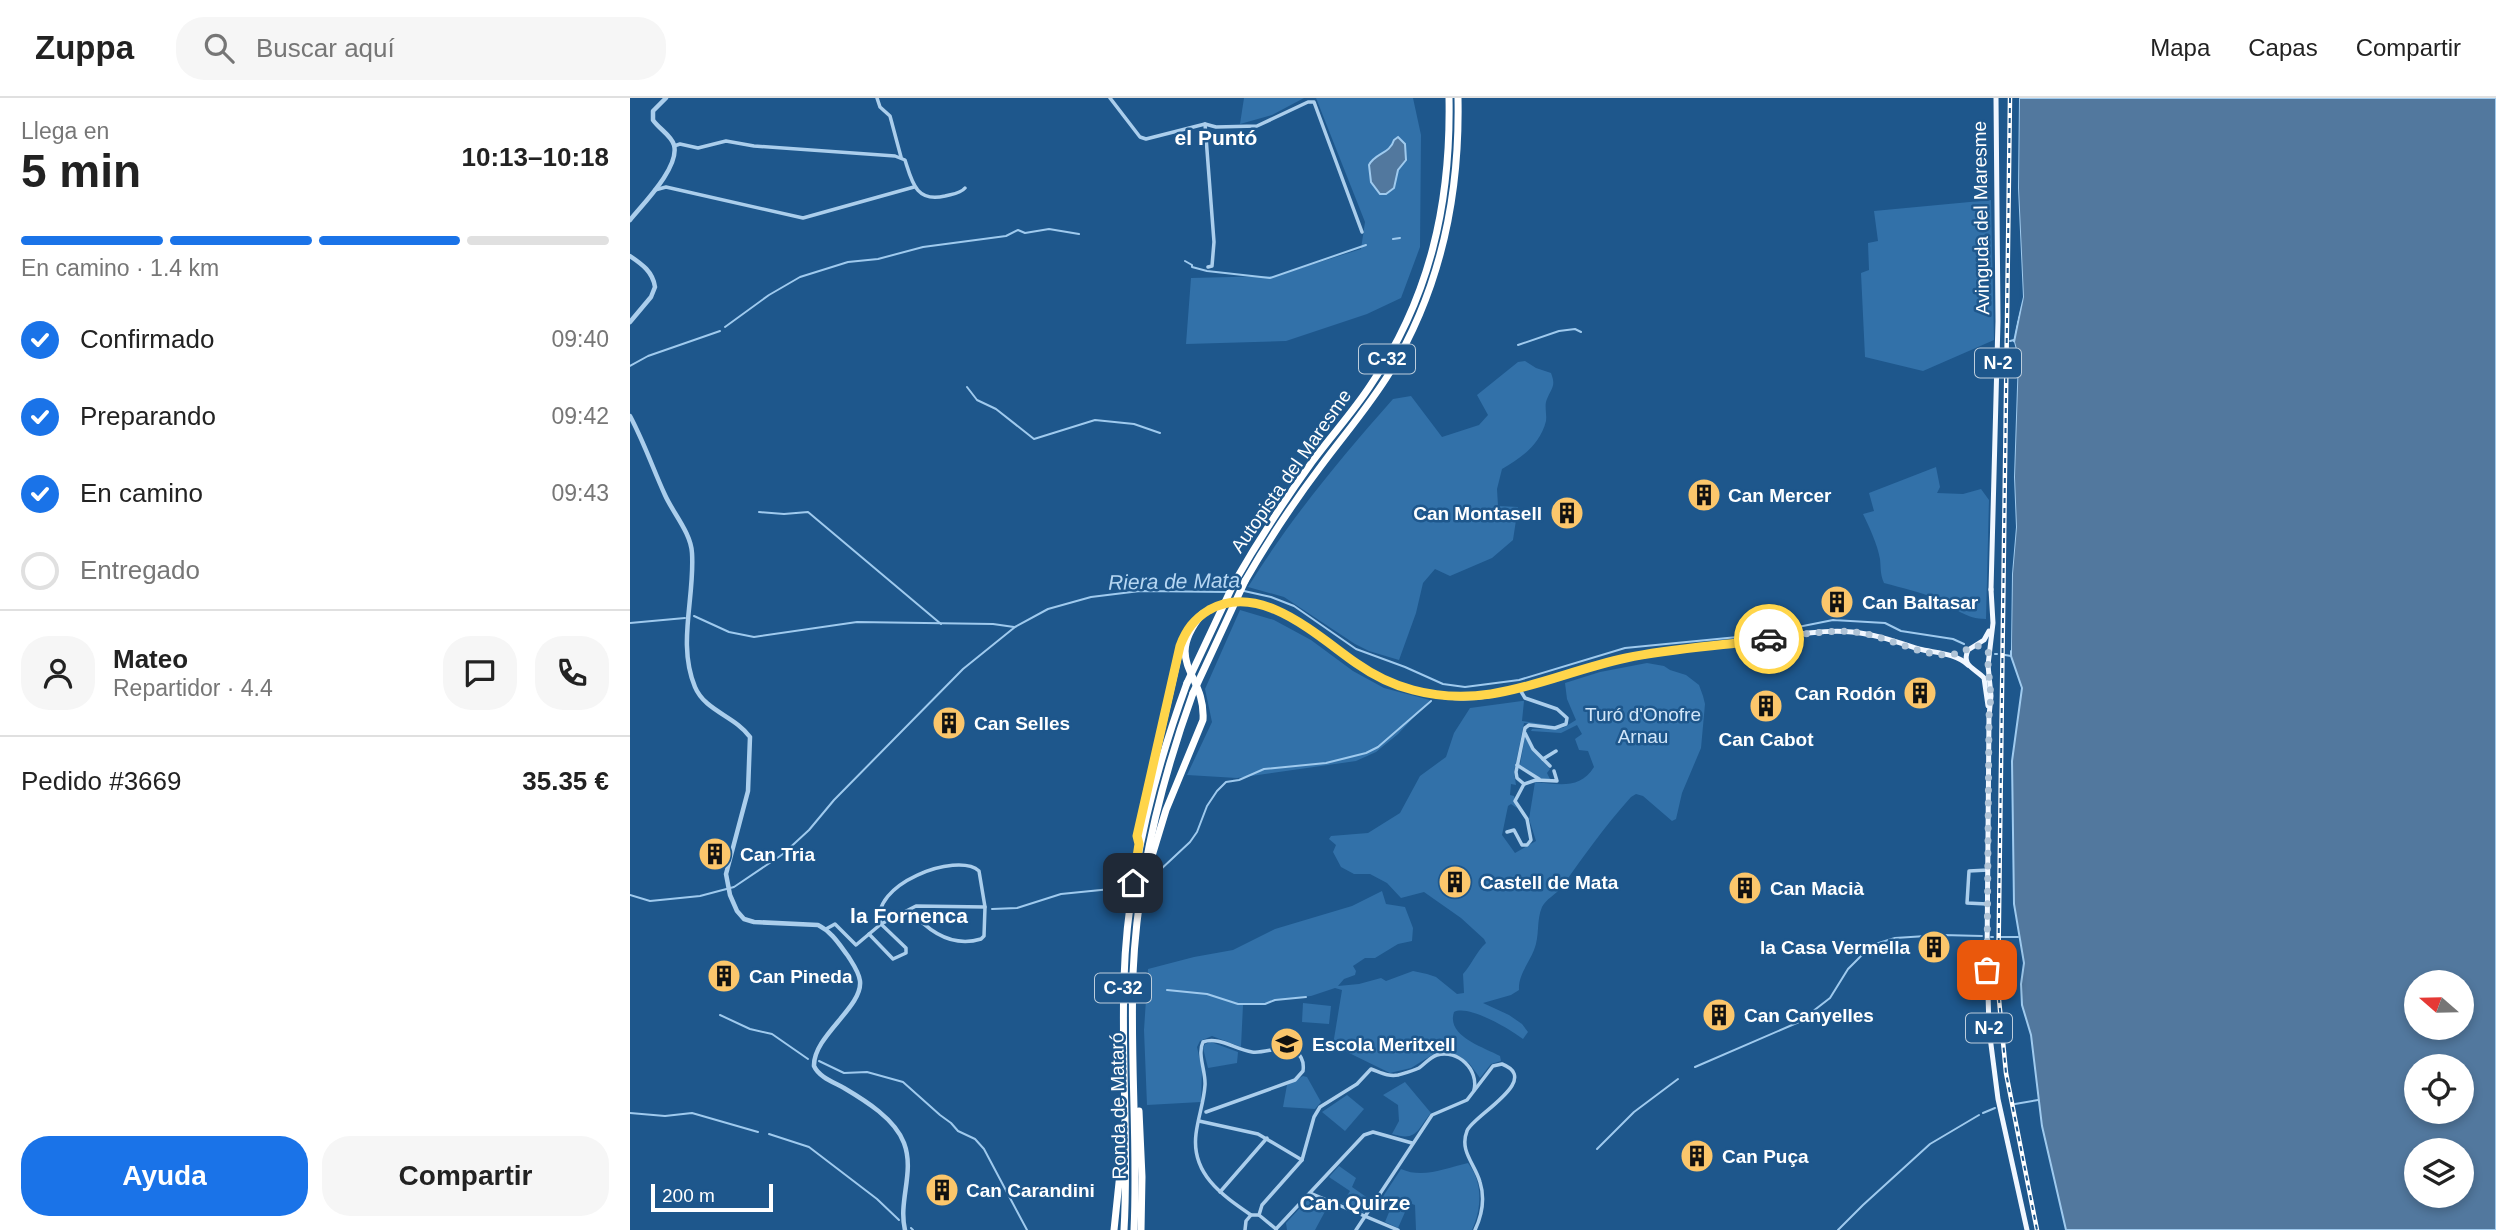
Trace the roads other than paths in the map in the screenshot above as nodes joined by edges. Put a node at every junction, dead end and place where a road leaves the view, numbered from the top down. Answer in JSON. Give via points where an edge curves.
{"nodes":[{"id":1,"x":666,"y":98,"type":"edge"},
{"id":2,"x":877,"y":98,"type":"edge"},
{"id":3,"x":1110,"y":98,"type":"edge"},
{"id":4,"x":1449,"y":98,"type":"edge"},
{"id":5,"x":1458,"y":98,"type":"edge"},
{"id":6,"x":1996,"y":98,"type":"edge"},
{"id":7,"x":1205,"y":124,"type":"junction"},
{"id":8,"x":674,"y":146,"type":"junction"},
{"id":9,"x":901,"y":158,"type":"junction"},
{"id":10,"x":914,"y":187,"type":"junction"},
{"id":11,"x":965,"y":188,"type":"dead end"},
{"id":12,"x":653,"y":191,"type":"junction"},
{"id":13,"x":630,"y":220,"type":"edge"},
{"id":14,"x":1362,"y":232,"type":"dead end"},
{"id":15,"x":630,"y":256,"type":"edge"},
{"id":16,"x":1208,"y":267,"type":"dead end"},
{"id":17,"x":630,"y":322,"type":"edge"},
{"id":18,"x":630,"y":416,"type":"edge"},
{"id":19,"x":1245,"y":582,"type":"joint"},
{"id":20,"x":1234,"y":583,"type":"joint"},
{"id":21,"x":1991,"y":589,"type":"junction"},
{"id":22,"x":1202,"y":614,"type":"junction"},
{"id":23,"x":1975,"y":646,"type":"junction"},
{"id":24,"x":1968,"y":650,"type":"junction"},
{"id":25,"x":1989,"y":653,"type":"junction"},
{"id":26,"x":1946,"y":655,"type":"junction"},
{"id":27,"x":1968,"y":665,"type":"junction"},
{"id":28,"x":1988,"y":665,"type":"junction"},
{"id":29,"x":1975,"y":670,"type":"junction"},
{"id":30,"x":1519,"y":688,"type":"junction"},
{"id":31,"x":1989,"y":716,"type":"junction"},
{"id":32,"x":1524,"y":731,"type":"junction"},
{"id":33,"x":1556,"y":751,"type":"dead end"},
{"id":34,"x":1543,"y":759,"type":"junction"},
{"id":35,"x":1517,"y":765,"type":"junction"},
{"id":36,"x":1540,"y":780,"type":"junction"},
{"id":37,"x":1524,"y":785,"type":"junction"},
{"id":38,"x":1507,"y":832,"type":"dead end"},
{"id":39,"x":1139,"y":844,"type":"junction"},
{"id":40,"x":1988,"y":870,"type":"junction"},
{"id":41,"x":1987,"y":904,"type":"junction"},
{"id":42,"x":985,"y":907,"type":"junction"},
{"id":43,"x":909,"y":910,"type":"junction"},
{"id":44,"x":1138,"y":918,"type":"junction"},
{"id":45,"x":881,"y":924,"type":"junction"},
{"id":46,"x":826,"y":929,"type":"junction"},
{"id":47,"x":869,"y":934,"type":"junction"},
{"id":48,"x":1133,"y":1044,"type":"junction"},
{"id":49,"x":1473,"y":1092,"type":"junction"},
{"id":50,"x":1204,"y":1110,"type":"junction"},
{"id":51,"x":1199,"y":1121,"type":"junction"},
{"id":52,"x":1206,"y":1122,"type":"junction"},
{"id":53,"x":1125,"y":1132,"type":"junction"},
{"id":54,"x":1267,"y":1138,"type":"junction"},
{"id":55,"x":1413,"y":1143,"type":"junction"},
{"id":56,"x":1302,"y":1160,"type":"junction"},
{"id":57,"x":1220,"y":1192,"type":"junction"},
{"id":58,"x":1310,"y":1193,"type":"junction"},
{"id":59,"x":1251,"y":1215,"type":"junction"},
{"id":60,"x":1259,"y":1215,"type":"junction"},
{"id":61,"x":1365,"y":1216,"type":"junction"},
{"id":62,"x":905,"y":1230,"type":"edge"},
{"id":63,"x":1114,"y":1230,"type":"edge"},
{"id":64,"x":1124,"y":1230,"type":"edge"},
{"id":65,"x":1134,"y":1230,"type":"edge"},
{"id":66,"x":1141,"y":1230,"type":"edge"},
{"id":67,"x":1245,"y":1230,"type":"edge"},
{"id":68,"x":1277,"y":1230,"type":"edge"},
{"id":69,"x":1356,"y":1230,"type":"edge"},
{"id":70,"x":1398,"y":1230,"type":"edge"},
{"id":71,"x":1475,"y":1230,"type":"edge"},
{"id":72,"x":2027,"y":1230,"type":"edge"}],
"edges":[{"from":1,"to":8,"type":"street","via":[[653,111],[653,120]]},
{"from":2,"to":9,"type":"street","via":[[890,116]]},
{"from":3,"to":7,"type":"street","via":[[1143,139]]},
{"from":4,"to":20,"type":"highway","name":"Autopista del Maresme","number":"C-32","via":[[1446,187],[1434,248],[1413,307],[1370,386],[1280,507]]},
{"from":5,"to":19,"type":"highway","name":"Autopista del Maresme","number":"C-32","via":[[1452,203],[1441,255],[1421,312],[1380,388],[1289,510]]},
{"from":6,"to":21,"type":"main road","name":"Avinguda del Maresme","number":"N-2","via":[[1998,332]]},
{"from":7,"to":14,"type":"street","via":[[1257,126],[1314,102]]},
{"from":7,"to":16,"type":"street","via":[[1214,242],[1212,266]]},
{"from":8,"to":9,"type":"street","via":[[698,148],[726,142]]},
{"from":8,"to":12,"type":"street","via":[[672,165]]},
{"from":9,"to":10,"type":"street"},
{"from":10,"to":11,"type":"street","via":[[933,197]]},
{"from":10,"to":12,"type":"street","via":[[803,218],[666,187]]},
{"from":12,"to":13,"type":"street"},
{"from":15,"to":17,"type":"street","via":[[647,270],[655,286]]},
{"from":18,"to":46,"type":"street","via":[[692,551],[688,661],[695,688],[750,737],[748,791],[727,868],[730,895],[744,919]]},
{"from":19,"to":44,"type":"highway","name":"Ronda de Mataró","number":"C-32","bridge":true,"via":[[1193,693],[1171,756],[1154,821]]},
{"from":20,"to":39,"type":"highway","name":"Ronda de Mataró","number":"C-32","bridge":true,"via":[[1187,683]]},
{"from":21,"to":23,"type":"main road","name":"Avinguda del Maresme","number":"N-2","via":[[1989,631]]},
{"from":21,"to":25,"type":"main road","name":"Avinguda del Maresme","number":"N-2"},
{"from":22,"to":30,"type":"main road","via":[[1240,601],[1272,609],[1309,628],[1374,674],[1428,694],[1481,697]]},
{"from":22,"to":39,"type":"highway","via":[[1180,646],[1144,802]]},
{"from":22,"to":44,"type":"highway","via":[[1187,636],[1184,652],[1203,706],[1203,720],[1166,810]]},
{"from":23,"to":24,"type":"main road"},
{"from":23,"to":25,"type":"main road"},
{"from":24,"to":26,"type":"main road"},
{"from":24,"to":27,"type":"main road"},
{"from":25,"to":28,"type":"main road","number":"N-2"},
{"from":26,"to":27,"type":"main road"},
{"from":26,"to":30,"type":"main road","via":[[1841,631],[1661,652],[1575,670]]},
{"from":27,"to":29,"type":"main road"},
{"from":28,"to":29,"type":"main road"},
{"from":28,"to":31,"type":"main road","number":"N-2"},
{"from":29,"to":31,"type":"main road","number":"N-2","via":[[1986,682]]},
{"from":30,"to":32,"type":"street","via":[[1525,698],[1553,707],[1567,718],[1566,724],[1555,728],[1529,725]]},
{"from":31,"to":40,"type":"main road","number":"N-2"},
{"from":32,"to":34,"type":"street"},
{"from":32,"to":35,"type":"street"},
{"from":33,"to":34,"type":"street"},
{"from":34,"to":36,"type":"street","via":[[1557,781]]},
{"from":35,"to":36,"type":"street"},
{"from":35,"to":37,"type":"street","via":[[1516,776]]},
{"from":36,"to":37,"type":"street"},
{"from":37,"to":38,"type":"street","via":[[1515,798],[1527,819],[1531,840],[1522,845],[1514,830]]},
{"from":39,"to":53,"type":"highway","name":"Ronda de Mataró","number":"C-32","via":[[1124,978]]},
{"from":40,"to":41,"type":"main road","number":"N-2"},
{"from":40,"to":41,"type":"street","via":[[1969,871],[1967,884],[1967,903]]},
{"from":41,"to":72,"type":"main road","number":"N-2","via":[[1992,1065]]},
{"from":42,"to":43,"type":"street","via":[[921,904]]},
{"from":42,"to":43,"type":"street","via":[[984,936],[979,941],[935,933]]},
{"from":42,"to":45,"type":"street","via":[[977,868],[934,868],[887,896],[880,908]]},
{"from":43,"to":45,"type":"street"},
{"from":44,"to":48,"type":"highway","name":"Ronda de Mataró","number":"C-32"},
{"from":45,"to":47,"type":"street"},
{"from":45,"to":47,"type":"street","via":[[906,953],[893,959]]},
{"from":46,"to":47,"type":"street","via":[[835,924],[856,946]]},
{"from":46,"to":62,"type":"street","via":[[855,967],[860,985],[817,1051],[814,1066],[882,1115],[902,1139],[908,1160],[902,1215]]},
{"from":48,"to":65,"type":"highway","name":"Ronda de Mataró","number":"C-32"},
{"from":48,"to":66,"type":"highway","via":[[1138,1078]]},
{"from":49,"to":55,"type":"street","via":[[1464,1102],[1432,1115]]},
{"from":49,"to":56,"type":"street","via":[[1476,1079],[1472,1070],[1448,1055],[1436,1055],[1399,1074],[1371,1069],[1316,1113]]},
{"from":49,"to":71,"type":"street","via":[[1498,1064],[1512,1069],[1514,1081],[1501,1100],[1475,1119],[1466,1133],[1466,1152],[1480,1182],[1482,1213]]},
{"from":50,"to":50,"type":"street","via":[[1203,1042],[1214,1040],[1255,1053],[1288,1048],[1302,1059],[1303,1071],[1295,1080]]},
{"from":50,"to":51,"type":"street"},
{"from":50,"to":52,"type":"street"},
{"from":51,"to":52,"type":"street"},
{"from":51,"to":57,"type":"street","via":[[1198,1160]]},
{"from":52,"to":54,"type":"street"},
{"from":53,"to":63,"type":"highway"},
{"from":53,"to":64,"type":"highway","name":"Ronda de Mataró","number":"C-32"},
{"from":54,"to":56,"type":"street"},
{"from":54,"to":57,"type":"street"},
{"from":55,"to":58,"type":"street","via":[[1367,1133]]},
{"from":55,"to":61,"type":"street"},
{"from":56,"to":60,"type":"street","via":[[1262,1205]]},
{"from":57,"to":59,"type":"street"},
{"from":58,"to":61,"type":"street"},
{"from":58,"to":68,"type":"street"},
{"from":59,"to":60,"type":"street"},
{"from":59,"to":67,"type":"street"},
{"from":60,"to":68,"type":"street"},
{"from":61,"to":69,"type":"street"},
{"from":61,"to":70,"type":"street"}]}
